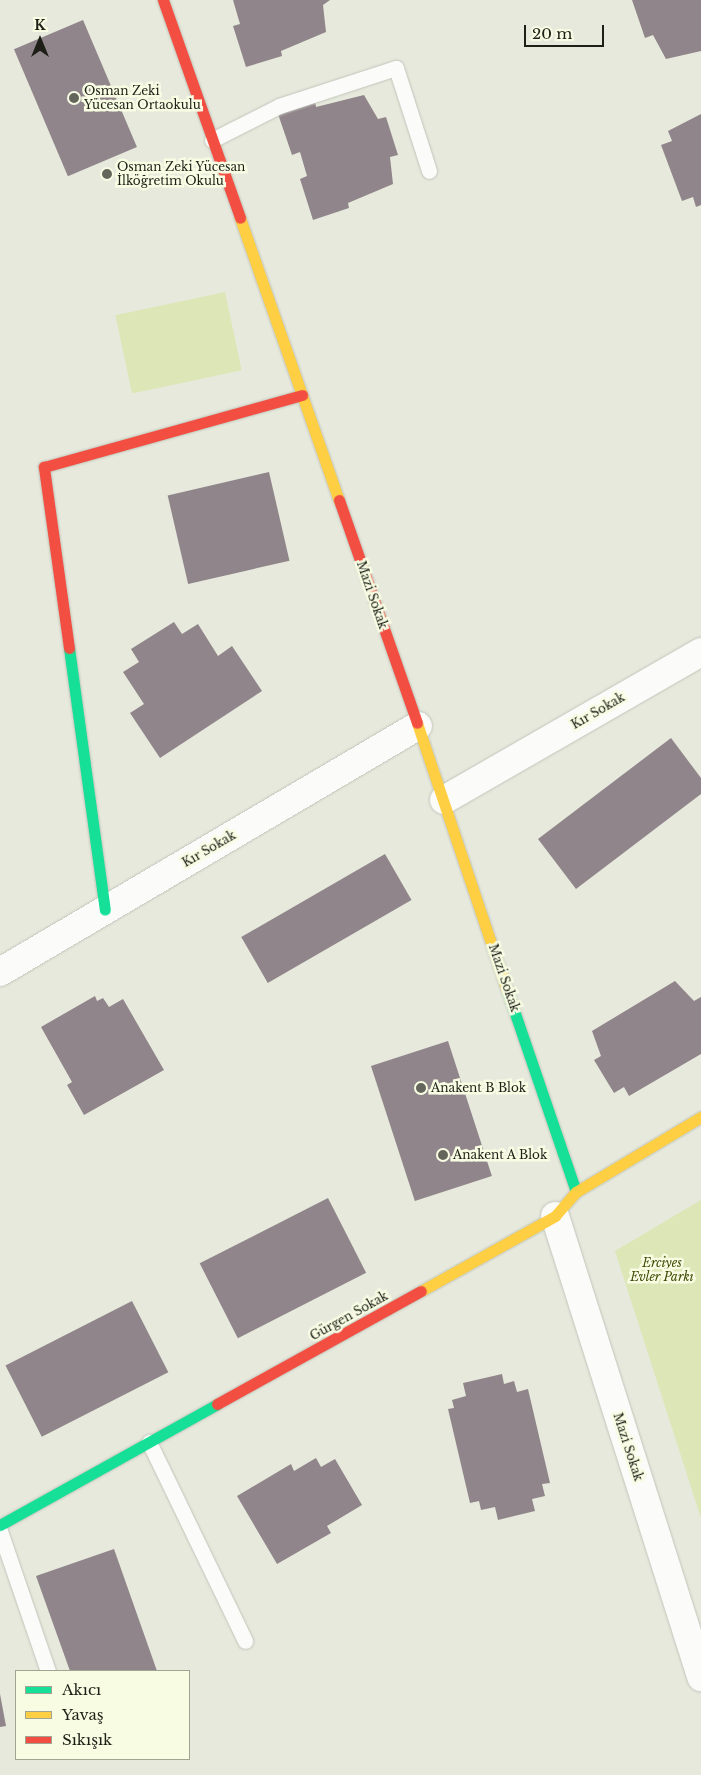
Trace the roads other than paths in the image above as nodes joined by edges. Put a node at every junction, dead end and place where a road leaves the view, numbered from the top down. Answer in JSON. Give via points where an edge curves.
{"nodes":[{"id":1,"x":163,"y":0,"type":"edge"},
{"id":2,"x":212,"y":140,"type":"junction"},
{"id":3,"x":429,"y":171,"type":"dead end"},
{"id":4,"x":302,"y":395,"type":"junction"},
{"id":5,"x":701,"y":652,"type":"edge"},
{"id":6,"x":418,"y":726,"type":"junction"},
{"id":7,"x":444,"y":800,"type":"junction"},
{"id":8,"x":105,"y":910,"type":"junction"},
{"id":9,"x":0,"y":972,"type":"edge"},
{"id":10,"x":701,"y":1117,"type":"edge"},
{"id":11,"x":576,"y":1192,"type":"junction"},
{"id":12,"x":555,"y":1216,"type":"junction"},
{"id":13,"x":149,"y":1442,"type":"junction"},
{"id":14,"x":0,"y":1525,"type":"edge"},
{"id":15,"x":0,"y":1531,"type":"edge"},
{"id":16,"x":245,"y":1641,"type":"dead end"},
{"id":17,"x":48,"y":1670,"type":"edge"},
{"id":18,"x":700,"y":1673,"type":"edge"}],
"edges":[{"from":1,"to":2,"type":"street","name":"Mazi Sokak"},
{"from":2,"to":3,"type":"lane","via":[[280,106],[396,68]]},
{"from":2,"to":4,"type":"street","name":"Mazi Sokak"},
{"from":4,"to":6,"type":"street","name":"Mazi Sokak"},
{"from":4,"to":8,"type":"street","via":[[44,467]]},
{"from":5,"to":7,"type":"street","name":"Kır Sokak"},
{"from":6,"to":7,"type":"street","name":"Mazi Sokak"},
{"from":6,"to":8,"type":"street","name":"Kır Sokak"},
{"from":7,"to":11,"type":"street","name":"Mazi Sokak"},
{"from":8,"to":9,"type":"street","name":"Kır Sokak"},
{"from":10,"to":11,"type":"street","name":"Gürgen Sokak"},
{"from":11,"to":12,"type":"street","name":"Gürgen Sokak"},
{"from":12,"to":13,"type":"street","name":"Gürgen Sokak"},
{"from":12,"to":18,"type":"street","name":"Mazi Sokak"},
{"from":13,"to":14,"type":"street","name":"Gürgen Sokak"},
{"from":13,"to":16,"type":"lane"},
{"from":15,"to":17,"type":"lane"}]}
